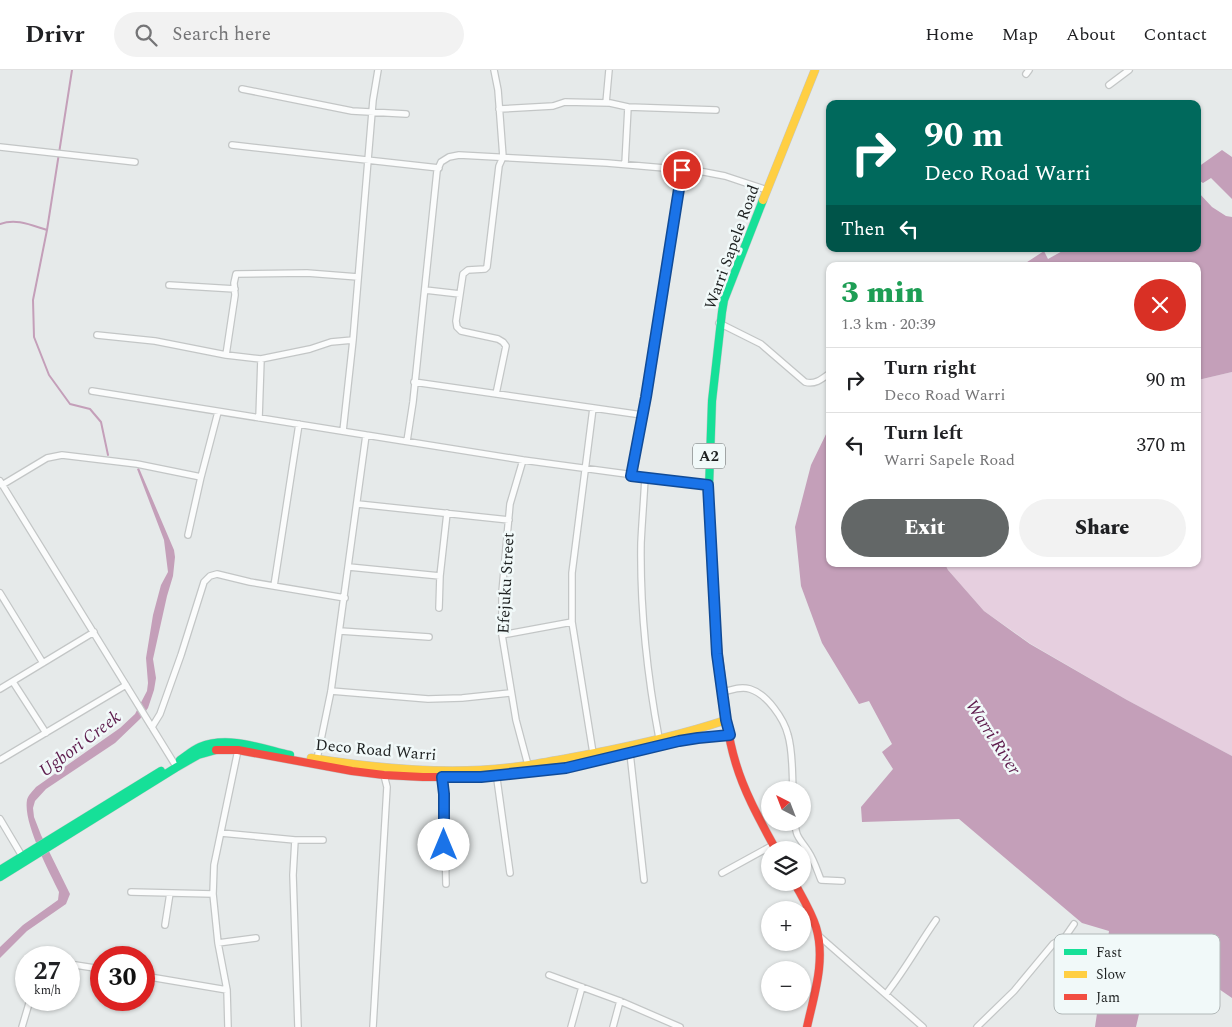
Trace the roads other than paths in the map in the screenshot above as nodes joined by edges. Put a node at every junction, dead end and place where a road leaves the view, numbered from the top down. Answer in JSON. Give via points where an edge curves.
{"nodes":[{"id":1,"x":378,"y":70,"type":"edge"},
{"id":2,"x":494,"y":70,"type":"edge"},
{"id":3,"x":609,"y":70,"type":"edge"},
{"id":4,"x":814,"y":70,"type":"edge"},
{"id":5,"x":1129,"y":70,"type":"edge"},
{"id":6,"x":1109,"y":85,"type":"dead end"},
{"id":7,"x":242,"y":89,"type":"dead end"},
{"id":8,"x":606,"y":103,"type":"junction"},
{"id":9,"x":628,"y":107,"type":"junction"},
{"id":10,"x":499,"y":110,"type":"junction"},
{"id":11,"x":716,"y":110,"type":"dead end"},
{"id":12,"x":372,"y":113,"type":"junction"},
{"id":13,"x":406,"y":114,"type":"dead end"},
{"id":14,"x":232,"y":145,"type":"dead end"},
{"id":15,"x":0,"y":147,"type":"edge"},
{"id":16,"x":503,"y":157,"type":"junction"},
{"id":17,"x":368,"y":159,"type":"junction"},
{"id":18,"x":135,"y":162,"type":"dead end"},
{"id":19,"x":625,"y":164,"type":"junction"},
{"id":20,"x":438,"y":168,"type":"junction"},
{"id":21,"x":682,"y":170,"type":"junction"},
{"id":22,"x":767,"y":190,"type":"junction"},
{"id":23,"x":358,"y":276,"type":"junction"},
{"id":24,"x":169,"y":286,"type":"dead end"},
{"id":25,"x":234,"y":288,"type":"junction"},
{"id":26,"x":425,"y":290,"type":"junction"},
{"id":27,"x":460,"y":294,"type":"junction"},
{"id":28,"x":719,"y":323,"type":"junction"},
{"id":29,"x":97,"y":335,"type":"dead end"},
{"id":30,"x":353,"y":340,"type":"junction"},
{"id":31,"x":226,"y":355,"type":"junction"},
{"id":32,"x":261,"y":359,"type":"junction"},
{"id":33,"x":826,"y":376,"type":"edge"},
{"id":34,"x":414,"y":382,"type":"junction"},
{"id":35,"x":92,"y":391,"type":"dead end"},
{"id":36,"x":496,"y":394,"type":"junction"},
{"id":37,"x":593,"y":408,"type":"junction"},
{"id":38,"x":218,"y":412,"type":"junction"},
{"id":39,"x":642,"y":415,"type":"junction"},
{"id":40,"x":259,"y":418,"type":"junction"},
{"id":41,"x":299,"y":424,"type":"junction"},
{"id":42,"x":343,"y":432,"type":"junction"},
{"id":43,"x":366,"y":436,"type":"junction"},
{"id":44,"x":407,"y":441,"type":"junction"},
{"id":45,"x":523,"y":460,"type":"junction"},
{"id":46,"x":586,"y":469,"type":"junction"},
{"id":47,"x":631,"y":476,"type":"junction"},
{"id":48,"x":201,"y":477,"type":"junction"},
{"id":49,"x":645,"y":478,"type":"junction"},
{"id":50,"x":1,"y":483,"type":"edge"},
{"id":51,"x":708,"y":485,"type":"junction"},
{"id":52,"x":358,"y":504,"type":"junction"},
{"id":53,"x":447,"y":513,"type":"junction"},
{"id":54,"x":509,"y":520,"type":"junction"},
{"id":55,"x":188,"y":535,"type":"dead end"},
{"id":56,"x":349,"y":567,"type":"junction"},
{"id":57,"x":440,"y":576,"type":"junction"},
{"id":58,"x":274,"y":586,"type":"junction"},
{"id":59,"x":0,"y":593,"type":"edge"},
{"id":60,"x":345,"y":598,"type":"junction"},
{"id":61,"x":439,"y":608,"type":"dead end"},
{"id":62,"x":572,"y":622,"type":"junction"},
{"id":63,"x":340,"y":631,"type":"junction"},
{"id":64,"x":94,"y":632,"type":"junction"},
{"id":65,"x":502,"y":635,"type":"junction"},
{"id":66,"x":429,"y":637,"type":"dead end"},
{"id":67,"x":43,"y":663,"type":"junction"},
{"id":68,"x":13,"y":682,"type":"junction"},
{"id":69,"x":126,"y":685,"type":"junction"},
{"id":70,"x":0,"y":689,"type":"edge"},
{"id":71,"x":332,"y":691,"type":"junction"},
{"id":72,"x":723,"y":692,"type":"junction"},
{"id":73,"x":510,"y":693,"type":"junction"},
{"id":74,"x":726,"y":720,"type":"junction"},
{"id":75,"x":152,"y":727,"type":"junction"},
{"id":76,"x":46,"y":733,"type":"junction"},
{"id":77,"x":730,"y":735,"type":"junction"},
{"id":78,"x":659,"y":738,"type":"junction"},
{"id":79,"x":238,"y":750,"type":"junction"},
{"id":80,"x":630,"y":752,"type":"junction"},
{"id":81,"x":593,"y":753,"type":"junction"},
{"id":82,"x":317,"y":759,"type":"junction"},
{"id":83,"x":0,"y":760,"type":"edge"},
{"id":84,"x":174,"y":763,"type":"junction"},
{"id":85,"x":528,"y":765,"type":"junction"},
{"id":86,"x":496,"y":772,"type":"junction"},
{"id":87,"x":384,"y":775,"type":"junction"},
{"id":88,"x":442,"y":777,"type":"junction"},
{"id":89,"x":792,"y":781,"type":"edge"},
{"id":90,"x":0,"y":819,"type":"edge"},
{"id":91,"x":796,"y":831,"type":"edge"},
{"id":92,"x":221,"y":832,"type":"junction"},
{"id":93,"x":295,"y":840,"type":"junction"},
{"id":94,"x":323,"y":840,"type":"dead end"},
{"id":95,"x":771,"y":841,"type":"edge"},
{"id":96,"x":48,"y":843,"type":"junction"},
{"id":97,"x":34,"y":851,"type":"junction"},
{"id":98,"x":761,"y":853,"type":"edge"},
{"id":99,"x":22,"y":856,"type":"junction"},
{"id":100,"x":0,"y":870,"type":"edge"},
{"id":101,"x":722,"y":872,"type":"dead end"},
{"id":102,"x":510,"y":874,"type":"dead end"},
{"id":103,"x":0,"y":877,"type":"edge"},
{"id":104,"x":644,"y":880,"type":"dead end"},
{"id":105,"x":842,"y":881,"type":"dead end"},
{"id":106,"x":446,"y":884,"type":"dead end"},
{"id":107,"x":799,"y":891,"type":"edge"},
{"id":108,"x":131,"y":892,"type":"dead end"},
{"id":109,"x":170,"y":893,"type":"junction"},
{"id":110,"x":213,"y":894,"type":"junction"},
{"id":111,"x":936,"y":920,"type":"dead end"},
{"id":112,"x":1074,"y":924,"type":"dead end"},
{"id":113,"x":165,"y":926,"type":"dead end"},
{"id":114,"x":1067,"y":934,"type":"edge"},
{"id":115,"x":818,"y":936,"type":"junction"},
{"id":116,"x":256,"y":938,"type":"dead end"},
{"id":117,"x":1054,"y":943,"type":"edge"},
{"id":118,"x":218,"y":944,"type":"junction"},
{"id":119,"x":549,"y":975,"type":"dead end"},
{"id":120,"x":155,"y":978,"type":"edge"},
{"id":121,"x":582,"y":987,"type":"junction"},
{"id":122,"x":227,"y":990,"type":"junction"},
{"id":123,"x":886,"y":994,"type":"junction"},
{"id":124,"x":620,"y":1001,"type":"junction"},
{"id":125,"x":27,"y":1011,"type":"edge"},
{"id":126,"x":22,"y":1027,"type":"edge"},
{"id":127,"x":228,"y":1027,"type":"edge"},
{"id":128,"x":298,"y":1027,"type":"edge"},
{"id":129,"x":372,"y":1027,"type":"edge"},
{"id":130,"x":571,"y":1027,"type":"edge"},
{"id":131,"x":613,"y":1027,"type":"edge"},
{"id":132,"x":680,"y":1027,"type":"edge"},
{"id":133,"x":807,"y":1027,"type":"edge"},
{"id":134,"x":923,"y":1027,"type":"edge"},
{"id":135,"x":977,"y":1027,"type":"edge"}],
"edges":[{"from":1,"to":12,"type":"street"},
{"from":2,"to":10,"type":"street"},
{"from":3,"to":8,"type":"street"},
{"from":4,"to":22,"type":"main road","name":"Warri Sapele Road","number":"A2"},
{"from":5,"to":6,"type":"street"},
{"from":7,"to":12,"type":"street"},
{"from":8,"to":9,"type":"street"},
{"from":8,"to":10,"type":"street","via":[[564,102],[553,106]]},
{"from":9,"to":11,"type":"street"},
{"from":9,"to":19,"type":"street"},
{"from":10,"to":16,"type":"street"},
{"from":12,"to":13,"type":"street"},
{"from":12,"to":17,"type":"street"},
{"from":14,"to":17,"type":"street"},
{"from":15,"to":18,"type":"street"},
{"from":16,"to":19,"type":"street"},
{"from":16,"to":20,"type":"street","via":[[459,155],[449,157]]},
{"from":16,"to":27,"type":"street","via":[[499,166],[487,267],[463,274]]},
{"from":17,"to":20,"type":"street"},
{"from":17,"to":23,"type":"street"},
{"from":19,"to":21,"type":"street"},
{"from":20,"to":26,"type":"street"},
{"from":21,"to":22,"type":"street","via":[[725,176]]},
{"from":21,"to":39,"type":"street"},
{"from":22,"to":28,"type":"main road","name":"Warri Sapele Road","number":"A2","via":[[724,300]]},
{"from":23,"to":25,"type":"street","via":[[240,273],[234,276]]},
{"from":23,"to":30,"type":"street"},
{"from":24,"to":25,"type":"street"},
{"from":25,"to":31,"type":"street"},
{"from":26,"to":27,"type":"street"},
{"from":26,"to":34,"type":"street"},
{"from":27,"to":36,"type":"street","via":[[457,327],[461,331],[498,339],[506,346]]},
{"from":28,"to":33,"type":"street","via":[[760,344],[805,382],[810,384]]},
{"from":28,"to":51,"type":"main road","name":"Warri Sapele Road","number":"A2"},
{"from":29,"to":31,"type":"street"},
{"from":30,"to":32,"type":"street"},
{"from":30,"to":42,"type":"street"},
{"from":31,"to":32,"type":"street"},
{"from":32,"to":40,"type":"street"},
{"from":34,"to":36,"type":"street"},
{"from":34,"to":44,"type":"street"},
{"from":35,"to":38,"type":"street"},
{"from":36,"to":37,"type":"street"},
{"from":37,"to":39,"type":"street"},
{"from":37,"to":46,"type":"street"},
{"from":38,"to":40,"type":"street"},
{"from":38,"to":48,"type":"street"},
{"from":39,"to":47,"type":"street"},
{"from":40,"to":41,"type":"street"},
{"from":41,"to":42,"type":"street"},
{"from":41,"to":58,"type":"street"},
{"from":42,"to":43,"type":"street"},
{"from":43,"to":44,"type":"street"},
{"from":43,"to":52,"type":"street"},
{"from":44,"to":45,"type":"street"},
{"from":45,"to":46,"type":"street"},
{"from":45,"to":54,"type":"street","name":"Efejuku Street","via":[[510,504]]},
{"from":46,"to":47,"type":"street"},
{"from":46,"to":62,"type":"street","via":[[572,573]]},
{"from":47,"to":49,"type":"street"},
{"from":48,"to":50,"type":"street","via":[[137,464],[62,455],[47,458]]},
{"from":48,"to":55,"type":"street"},
{"from":49,"to":51,"type":"street"},
{"from":49,"to":78,"type":"street","via":[[642,597]]},
{"from":50,"to":64,"type":"street"},
{"from":51,"to":72,"type":"main road","name":"Warri Sapele Road","number":"A2","via":[[717,654]]},
{"from":52,"to":53,"type":"street"},
{"from":52,"to":56,"type":"street"},
{"from":53,"to":54,"type":"street"},
{"from":53,"to":57,"type":"street"},
{"from":54,"to":65,"type":"street","name":"Efejuku Street","via":[[502,592]]},
{"from":56,"to":57,"type":"street"},
{"from":56,"to":60,"type":"street"},
{"from":57,"to":61,"type":"street"},
{"from":58,"to":60,"type":"street"},
{"from":58,"to":75,"type":"street","via":[[217,574],[206,579],[160,714]]},
{"from":59,"to":67,"type":"street"},
{"from":60,"to":63,"type":"street"},
{"from":62,"to":65,"type":"street"},
{"from":62,"to":81,"type":"street"},
{"from":63,"to":66,"type":"street"},
{"from":63,"to":71,"type":"street"},
{"from":64,"to":67,"type":"street"},
{"from":64,"to":69,"type":"street"},
{"from":65,"to":73,"type":"street","name":"Efejuku Street"},
{"from":67,"to":68,"type":"street"},
{"from":68,"to":70,"type":"street"},
{"from":68,"to":76,"type":"street"},
{"from":69,"to":75,"type":"street"},
{"from":69,"to":76,"type":"street"},
{"from":71,"to":73,"type":"street","via":[[428,699]]},
{"from":71,"to":82,"type":"street"},
{"from":72,"to":74,"type":"main road","name":"Warri Sapele Road","number":"A2"},
{"from":72,"to":89,"type":"street","via":[[750,689],[766,698],[777,712],[788,735]]},
{"from":73,"to":85,"type":"street","name":"Efejuku Street"},
{"from":74,"to":77,"type":"main road","name":"Warri Sapele Road","number":"A2"},
{"from":74,"to":78,"type":"main road","name":"Deco Road Warri"},
{"from":75,"to":84,"type":"street"},
{"from":76,"to":83,"type":"street"},
{"from":77,"to":80,"type":"main road","name":"Deco Road Warri"},
{"from":77,"to":95,"type":"main road","name":"Warri Sapele Road","number":"A2","via":[[746,791]]},
{"from":78,"to":81,"type":"main road","name":"Deco Road Warri"},
{"from":79,"to":87,"type":"main road","name":"Deco Road Warri"},
{"from":79,"to":92,"type":"street"},
{"from":79,"to":96,"type":"main road","name":"Deco Road Warri","via":[[218,749],[198,755]]},
{"from":80,"to":86,"type":"main road","name":"Deco Road Warri","via":[[566,768]]},
{"from":80,"to":104,"type":"street"},
{"from":81,"to":85,"type":"main road","name":"Deco Road Warri"},
{"from":82,"to":84,"type":"main road","name":"Deco Road Warri","via":[[244,744],[214,743]]},
{"from":82,"to":86,"type":"main road","name":"Deco Road Warri","via":[[385,768]]},
{"from":84,"to":96,"type":"main road","name":"Deco Road Warri"},
{"from":85,"to":86,"type":"main road","name":"Deco Road Warri"},
{"from":86,"to":88,"type":"main road","name":"Deco Road Warri"},
{"from":86,"to":102,"type":"street"},
{"from":87,"to":88,"type":"main road","name":"Deco Road Warri"},
{"from":87,"to":129,"type":"street","via":[[387,787]]},
{"from":88,"to":106,"type":"street"},
{"from":90,"to":99,"type":"street"},
{"from":91,"to":105,"type":"street","via":[[821,880]]},
{"from":92,"to":93,"type":"street"},
{"from":92,"to":110,"type":"street","via":[[214,865]]},
{"from":93,"to":94,"type":"street"},
{"from":93,"to":128,"type":"street","via":[[293,875]]},
{"from":96,"to":97,"type":"main road"},
{"from":97,"to":99,"type":"main road"},
{"from":97,"to":103,"type":"main road"},
{"from":98,"to":101,"type":"street"},
{"from":99,"to":100,"type":"main road"},
{"from":107,"to":115,"type":"main road"},
{"from":108,"to":109,"type":"street"},
{"from":109,"to":110,"type":"street"},
{"from":109,"to":113,"type":"street"},
{"from":110,"to":118,"type":"street"},
{"from":111,"to":123,"type":"street"},
{"from":112,"to":114,"type":"street"},
{"from":115,"to":123,"type":"street"},
{"from":115,"to":133,"type":"main road","via":[[817,970]]},
{"from":116,"to":118,"type":"street"},
{"from":117,"to":135,"type":"street","via":[[1014,991]]},
{"from":118,"to":122,"type":"street"},
{"from":119,"to":121,"type":"street"},
{"from":120,"to":122,"type":"street"},
{"from":121,"to":124,"type":"street"},
{"from":121,"to":130,"type":"street"},
{"from":122,"to":127,"type":"street"},
{"from":123,"to":134,"type":"street"},
{"from":124,"to":131,"type":"street"},
{"from":124,"to":132,"type":"street"},
{"from":125,"to":126,"type":"street"}]}
